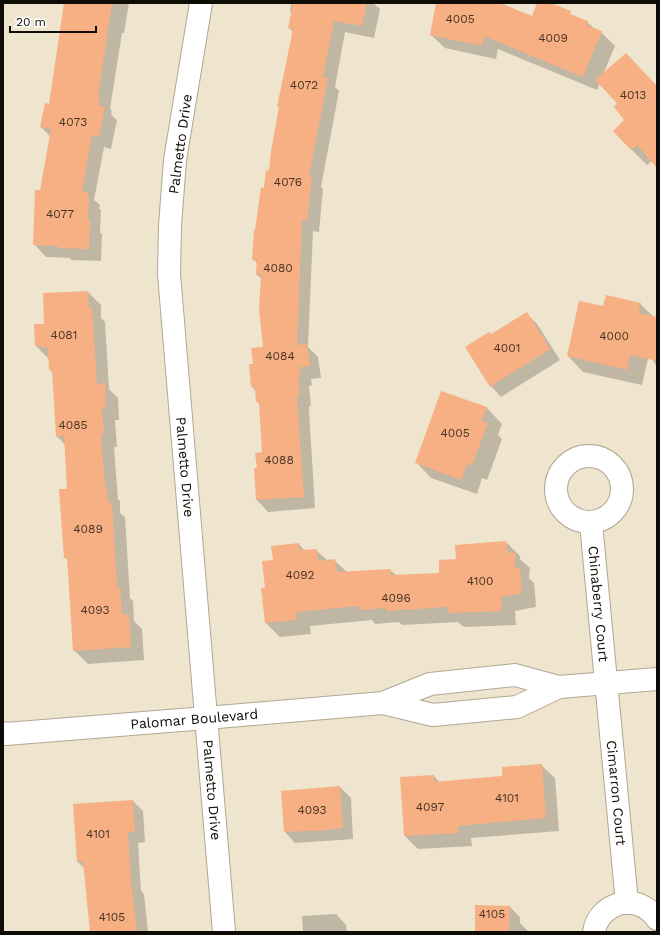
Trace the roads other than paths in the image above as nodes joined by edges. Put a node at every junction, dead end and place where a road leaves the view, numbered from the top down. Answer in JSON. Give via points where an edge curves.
{"nodes":[{"id":1,"x":201,"y":3,"type":"edge"},
{"id":2,"x":591,"y":523,"type":"dead end"},
{"id":3,"x":657,"y":679,"type":"edge"},
{"id":4,"x":606,"y":683,"type":"junction"},
{"id":5,"x":559,"y":687,"type":"junction"},
{"id":6,"x":383,"y":703,"type":"junction"},
{"id":7,"x":206,"y":718,"type":"junction"},
{"id":8,"x":4,"y":734,"type":"edge"},
{"id":9,"x":627,"y":903,"type":"junction"},
{"id":10,"x":657,"y":919,"type":"edge"},
{"id":11,"x":224,"y":932,"type":"edge"},
{"id":12,"x":594,"y":932,"type":"edge"}],
"edges":[{"from":1,"to":7,"type":"street","name":"Palmetto Drive","via":[[175,160],[169,274]]},
{"from":2,"to":4,"type":"street","name":"Chinaberry Court"},
{"from":3,"to":4,"type":"street","name":"Palomar Boulevard"},
{"from":4,"to":5,"type":"street","name":"Palomar Boulevard"},
{"from":4,"to":9,"type":"street","name":"Cimarron Court"},
{"from":5,"to":6,"type":"street","name":"Palomar Boulevard","via":[[515,675],[430,684]]},
{"from":5,"to":6,"type":"street","name":"Palomar Boulevard","via":[[517,707],[432,715]]},
{"from":6,"to":7,"type":"street","name":"Palomar Boulevard"},
{"from":7,"to":8,"type":"street","name":"Palomar Boulevard"},
{"from":7,"to":11,"type":"street","name":"Palmetto Drive"},
{"from":9,"to":10,"type":"street","via":[[640,905],[652,912]]},
{"from":9,"to":12,"type":"street","via":[[614,906],[602,914]]}]}
